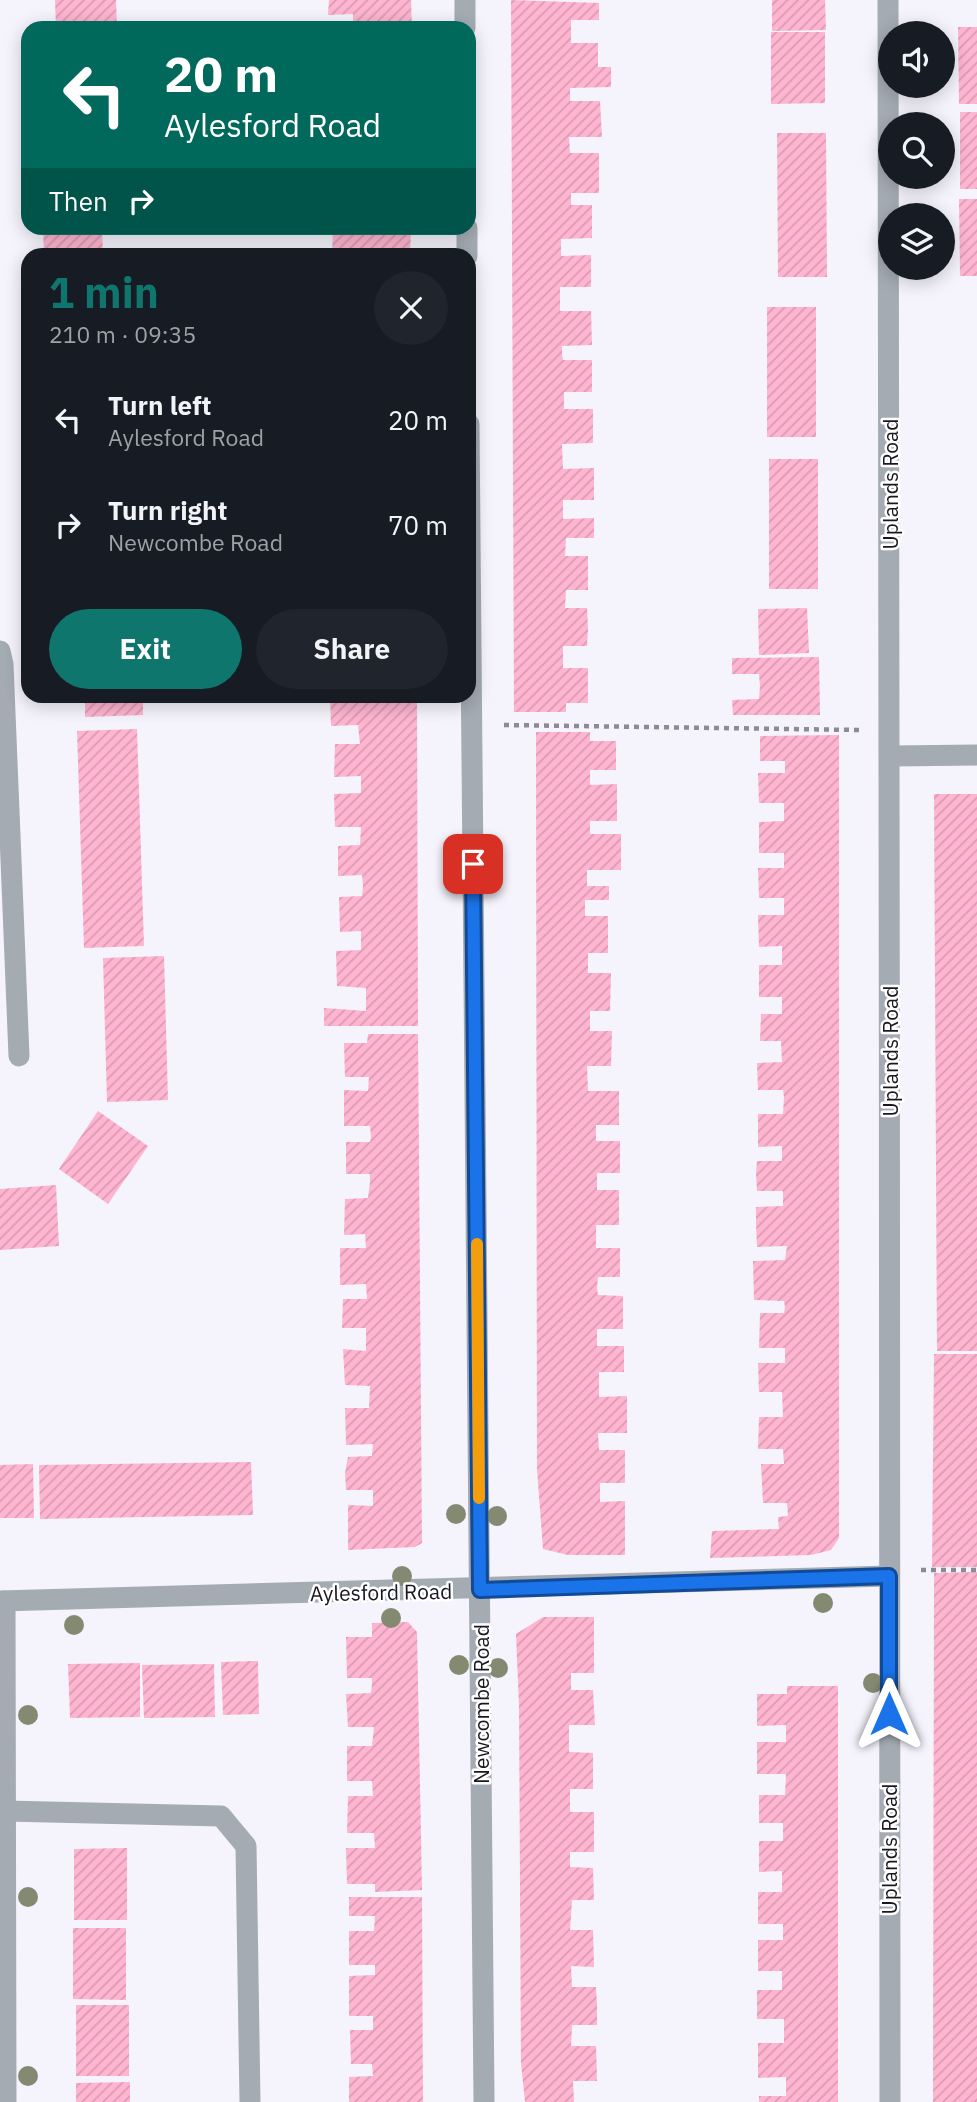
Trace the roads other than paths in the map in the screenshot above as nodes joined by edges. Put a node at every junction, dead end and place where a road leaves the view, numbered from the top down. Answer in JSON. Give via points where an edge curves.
{"nodes":[{"id":1,"x":465,"y":0,"type":"edge"},
{"id":2,"x":888,"y":0,"type":"edge"},
{"id":3,"x":465,"y":21,"type":"edge"},
{"id":4,"x":0,"y":651,"type":"edge"},
{"id":5,"x":472,"y":703,"type":"edge"},
{"id":6,"x":977,"y":755,"type":"edge"},
{"id":7,"x":892,"y":756,"type":"junction"},
{"id":8,"x":19,"y":1056,"type":"dead end"},
{"id":9,"x":888,"y":1573,"type":"junction"},
{"id":10,"x":480,"y":1590,"type":"junction"},
{"id":11,"x":2,"y":1601,"type":"edge"},
{"id":12,"x":5,"y":1811,"type":"junction"},
{"id":13,"x":6,"y":2102,"type":"edge"},
{"id":14,"x":250,"y":2102,"type":"edge"},
{"id":15,"x":484,"y":2102,"type":"edge"},
{"id":16,"x":890,"y":2102,"type":"edge"}],
"edges":[{"from":1,"to":3,"type":"street"},
{"from":2,"to":7,"type":"street","name":"Uplands Road"},
{"from":4,"to":8,"type":"street"},
{"from":5,"to":10,"type":"street","name":"Newcombe Road"},
{"from":6,"to":7,"type":"street"},
{"from":7,"to":9,"type":"street","name":"Uplands Road"},
{"from":9,"to":10,"type":"street","name":"Aylesford Road"},
{"from":9,"to":16,"type":"street","name":"Uplands Road"},
{"from":10,"to":11,"type":"street","name":"Aylesford Road"},
{"from":10,"to":15,"type":"street","name":"Newcombe Road"},
{"from":11,"to":12,"type":"street"},
{"from":12,"to":13,"type":"street"},
{"from":12,"to":14,"type":"street","via":[[221,1816],[246,1846]]}]}
